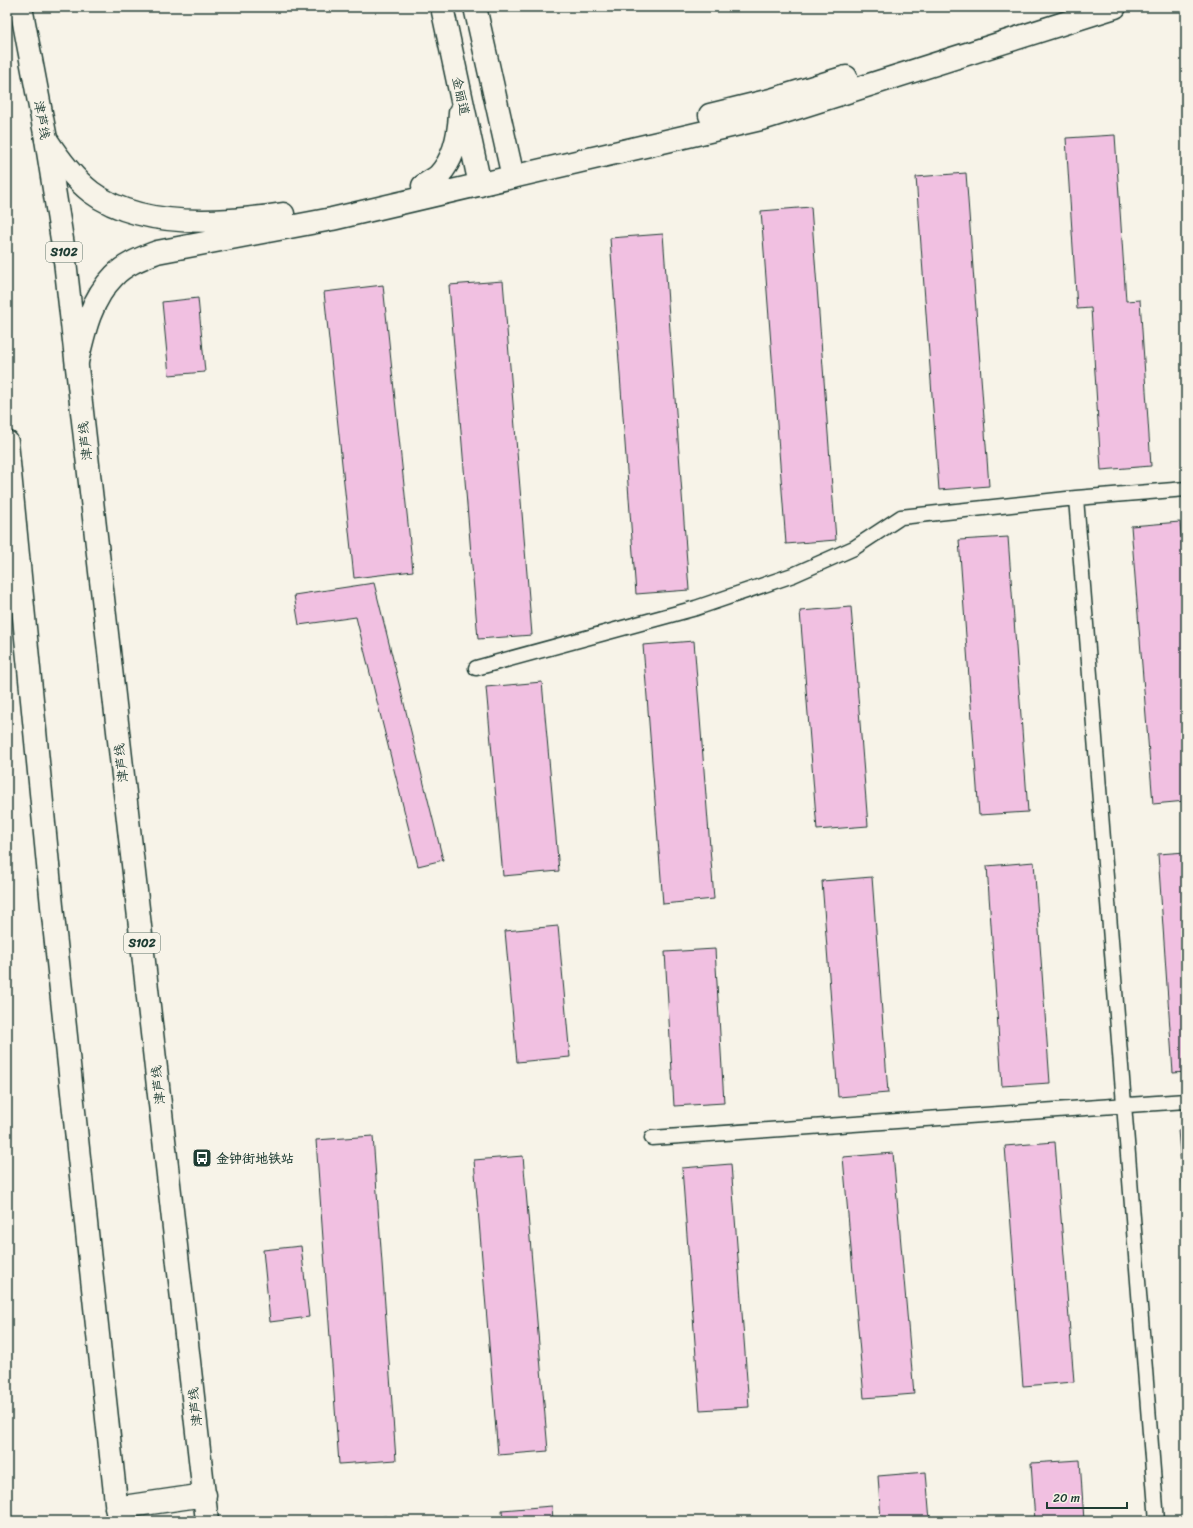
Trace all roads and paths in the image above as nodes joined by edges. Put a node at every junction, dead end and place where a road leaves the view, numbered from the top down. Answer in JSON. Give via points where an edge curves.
{"nodes":[{"id":1,"x":21,"y":7,"type":"edge"},
{"id":2,"x":442,"y":7,"type":"edge"},
{"id":3,"x":475,"y":7,"type":"edge"},
{"id":4,"x":1064,"y":7,"type":"edge"},
{"id":5,"x":1115,"y":7,"type":"edge"},
{"id":6,"x":461,"y":93,"type":"junction"},
{"id":7,"x":496,"y":103,"type":"junction"},
{"id":8,"x":46,"y":139,"type":"junction"},
{"id":9,"x":511,"y":172,"type":"junction"},
{"id":10,"x":479,"y":176,"type":"junction"},
{"id":11,"x":426,"y":191,"type":"junction"},
{"id":12,"x":76,"y":366,"type":"junction"},
{"id":13,"x":7,"y":442,"type":"edge"},
{"id":14,"x":1186,"y":489,"type":"edge"},
{"id":15,"x":1076,"y":498,"type":"junction"},
{"id":16,"x":476,"y":668,"type":"dead end"},
{"id":17,"x":1186,"y":1100,"type":"edge"},
{"id":18,"x":1124,"y":1106,"type":"junction"},
{"id":19,"x":652,"y":1138,"type":"dead end"},
{"id":20,"x":205,"y":1495,"type":"junction"},
{"id":21,"x":117,"y":1514,"type":"edge"},
{"id":22,"x":207,"y":1521,"type":"edge"},
{"id":23,"x":1158,"y":1521,"type":"edge"}],
"edges":[{"from":1,"to":8,"type":"main road","name":"津芦线","number":"S102"},
{"from":2,"to":6,"type":"main road","name":"金丽道"},
{"from":3,"to":7,"type":"main road"},
{"from":4,"to":9,"type":"main road","via":[[771,100]]},
{"from":5,"to":9,"type":"main road","via":[[765,118]]},
{"from":6,"to":10,"type":"main road","name":"金丽道"},
{"from":6,"to":11,"type":"main road","via":[[454,151],[447,165]]},
{"from":7,"to":9,"type":"main road"},
{"from":7,"to":10,"type":"main road","via":[[494,132]]},
{"from":8,"to":11,"type":"main road","via":[[72,174],[92,192],[143,216],[172,220],[263,218]]},
{"from":8,"to":12,"type":"main road","name":"津芦线","number":"S102","via":[[64,252]]},
{"from":9,"to":10,"type":"main road"},
{"from":10,"to":11,"type":"main road"},
{"from":11,"to":12,"type":"main road","via":[[332,219],[157,252],[133,262],[114,275],[91,309]]},
{"from":12,"to":20,"type":"main road","name":"津芦线","number":"S102"},
{"from":13,"to":21,"type":"main road","via":[[51,898]]},
{"from":14,"to":15,"type":"lane"},
{"from":15,"to":16,"type":"lane","via":[[901,517],[854,548],[793,575],[696,608]]},
{"from":15,"to":18,"type":"lane"},
{"from":17,"to":18,"type":"lane"},
{"from":18,"to":19,"type":"lane"},
{"from":18,"to":23,"type":"lane"},
{"from":20,"to":21,"type":"main road"},
{"from":20,"to":22,"type":"main road","name":"津芦线","number":"S102"}]}
